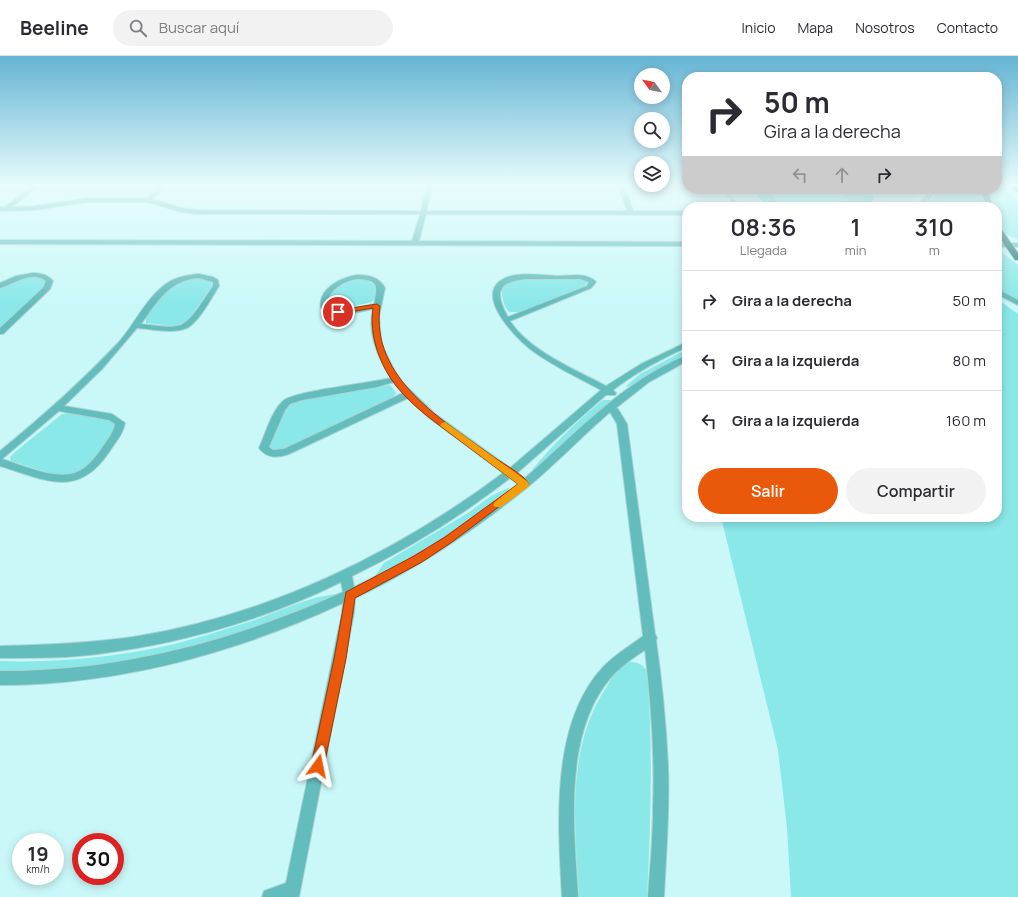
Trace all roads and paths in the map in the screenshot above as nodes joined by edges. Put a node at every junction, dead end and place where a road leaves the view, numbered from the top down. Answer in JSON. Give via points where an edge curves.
{"nodes":[{"id":1,"x":420,"y":225,"type":"edge"},
{"id":2,"x":1002,"y":236,"type":"edge"},
{"id":3,"x":0,"y":242,"type":"edge"},
{"id":4,"x":415,"y":243,"type":"junction"},
{"id":5,"x":682,"y":244,"type":"edge"},
{"id":6,"x":1002,"y":245,"type":"edge"},
{"id":7,"x":1008,"y":245,"type":"junction"},
{"id":8,"x":1018,"y":246,"type":"edge"},
{"id":9,"x":1018,"y":258,"type":"edge"},
{"id":10,"x":0,"y":286,"type":"edge"},
{"id":11,"x":1002,"y":294,"type":"edge"},
{"id":12,"x":1018,"y":304,"type":"edge"},
{"id":13,"x":377,"y":306,"type":"junction"},
{"id":14,"x":506,"y":320,"type":"junction"},
{"id":15,"x":136,"y":326,"type":"junction"},
{"id":16,"x":0,"y":332,"type":"edge"},
{"id":17,"x":682,"y":347,"type":"edge"},
{"id":18,"x":682,"y":361,"type":"edge"},
{"id":19,"x":396,"y":379,"type":"junction"},
{"id":20,"x":608,"y":390,"type":"junction"},
{"id":21,"x":408,"y":394,"type":"junction"},
{"id":22,"x":621,"y":398,"type":"junction"},
{"id":23,"x":58,"y":408,"type":"junction"},
{"id":24,"x":609,"y":408,"type":"junction"},
{"id":25,"x":0,"y":456,"type":"edge"},
{"id":26,"x":0,"y":462,"type":"edge"},
{"id":27,"x":510,"y":474,"type":"junction"},
{"id":28,"x":525,"y":484,"type":"junction"},
{"id":29,"x":346,"y":575,"type":"junction"},
{"id":30,"x":349,"y":596,"type":"junction"},
{"id":31,"x":651,"y":638,"type":"junction"},
{"id":32,"x":0,"y":652,"type":"edge"},
{"id":33,"x":0,"y":678,"type":"edge"},
{"id":34,"x":292,"y":893,"type":"edge"},
{"id":35,"x":270,"y":897,"type":"edge"},
{"id":36,"x":570,"y":897,"type":"edge"},
{"id":37,"x":656,"y":897,"type":"edge"}],
"edges":[{"from":1,"to":4,"type":"street"},
{"from":2,"to":7,"type":"highway"},
{"from":3,"to":4,"type":"street"},
{"from":4,"to":5,"type":"street"},
{"from":6,"to":7,"type":"street"},
{"from":7,"to":8,"type":"street"},
{"from":7,"to":9,"type":"highway"},
{"from":10,"to":16,"type":"street","via":[[26,276],[42,276],[50,281],[49,286]]},
{"from":11,"to":12,"type":"street"},
{"from":13,"to":13,"type":"street","via":[[332,312],[325,308],[324,302],[335,284],[346,279],[363,277],[380,285]]},
{"from":13,"to":19,"type":"street","via":[[377,343]]},
{"from":14,"to":14,"type":"street","via":[[589,287],[593,282],[581,278],[504,280],[497,293]]},
{"from":14,"to":20,"type":"street","via":[[531,346]]},
{"from":15,"to":15,"type":"street","via":[[164,289],[174,282],[200,277],[216,281],[216,286],[190,323],[176,328]]},
{"from":15,"to":23,"type":"street"},
{"from":17,"to":20,"type":"street","via":[[640,368]]},
{"from":18,"to":22,"type":"street","via":[[653,376]]},
{"from":19,"to":21,"type":"street"},
{"from":19,"to":21,"type":"street","via":[[300,397],[288,402],[281,409],[264,448],[273,454],[286,452]]},
{"from":20,"to":22,"type":"street"},
{"from":20,"to":27,"type":"street"},
{"from":21,"to":27,"type":"street","via":[[431,415]]},
{"from":22,"to":24,"type":"street"},
{"from":23,"to":25,"type":"street"},
{"from":23,"to":26,"type":"street","via":[[112,418],[120,423],[119,429],[90,469],[78,477],[65,478],[40,474]]},
{"from":24,"to":28,"type":"street"},
{"from":24,"to":31,"type":"street","via":[[615,411],[622,424]]},
{"from":27,"to":28,"type":"street"},
{"from":27,"to":29,"type":"street","via":[[436,526]]},
{"from":28,"to":30,"type":"street","via":[[449,540]]},
{"from":29,"to":30,"type":"street"},
{"from":29,"to":32,"type":"street","via":[[263,610],[134,643],[92,649]]},
{"from":30,"to":33,"type":"street","via":[[265,631],[128,668],[82,674]]},
{"from":30,"to":34,"type":"street","via":[[340,659]]},
{"from":31,"to":36,"type":"street","via":[[617,662],[603,676],[580,722],[573,745],[566,814]]},
{"from":31,"to":37,"type":"street","via":[[661,766]]},
{"from":34,"to":35,"type":"street"}]}
